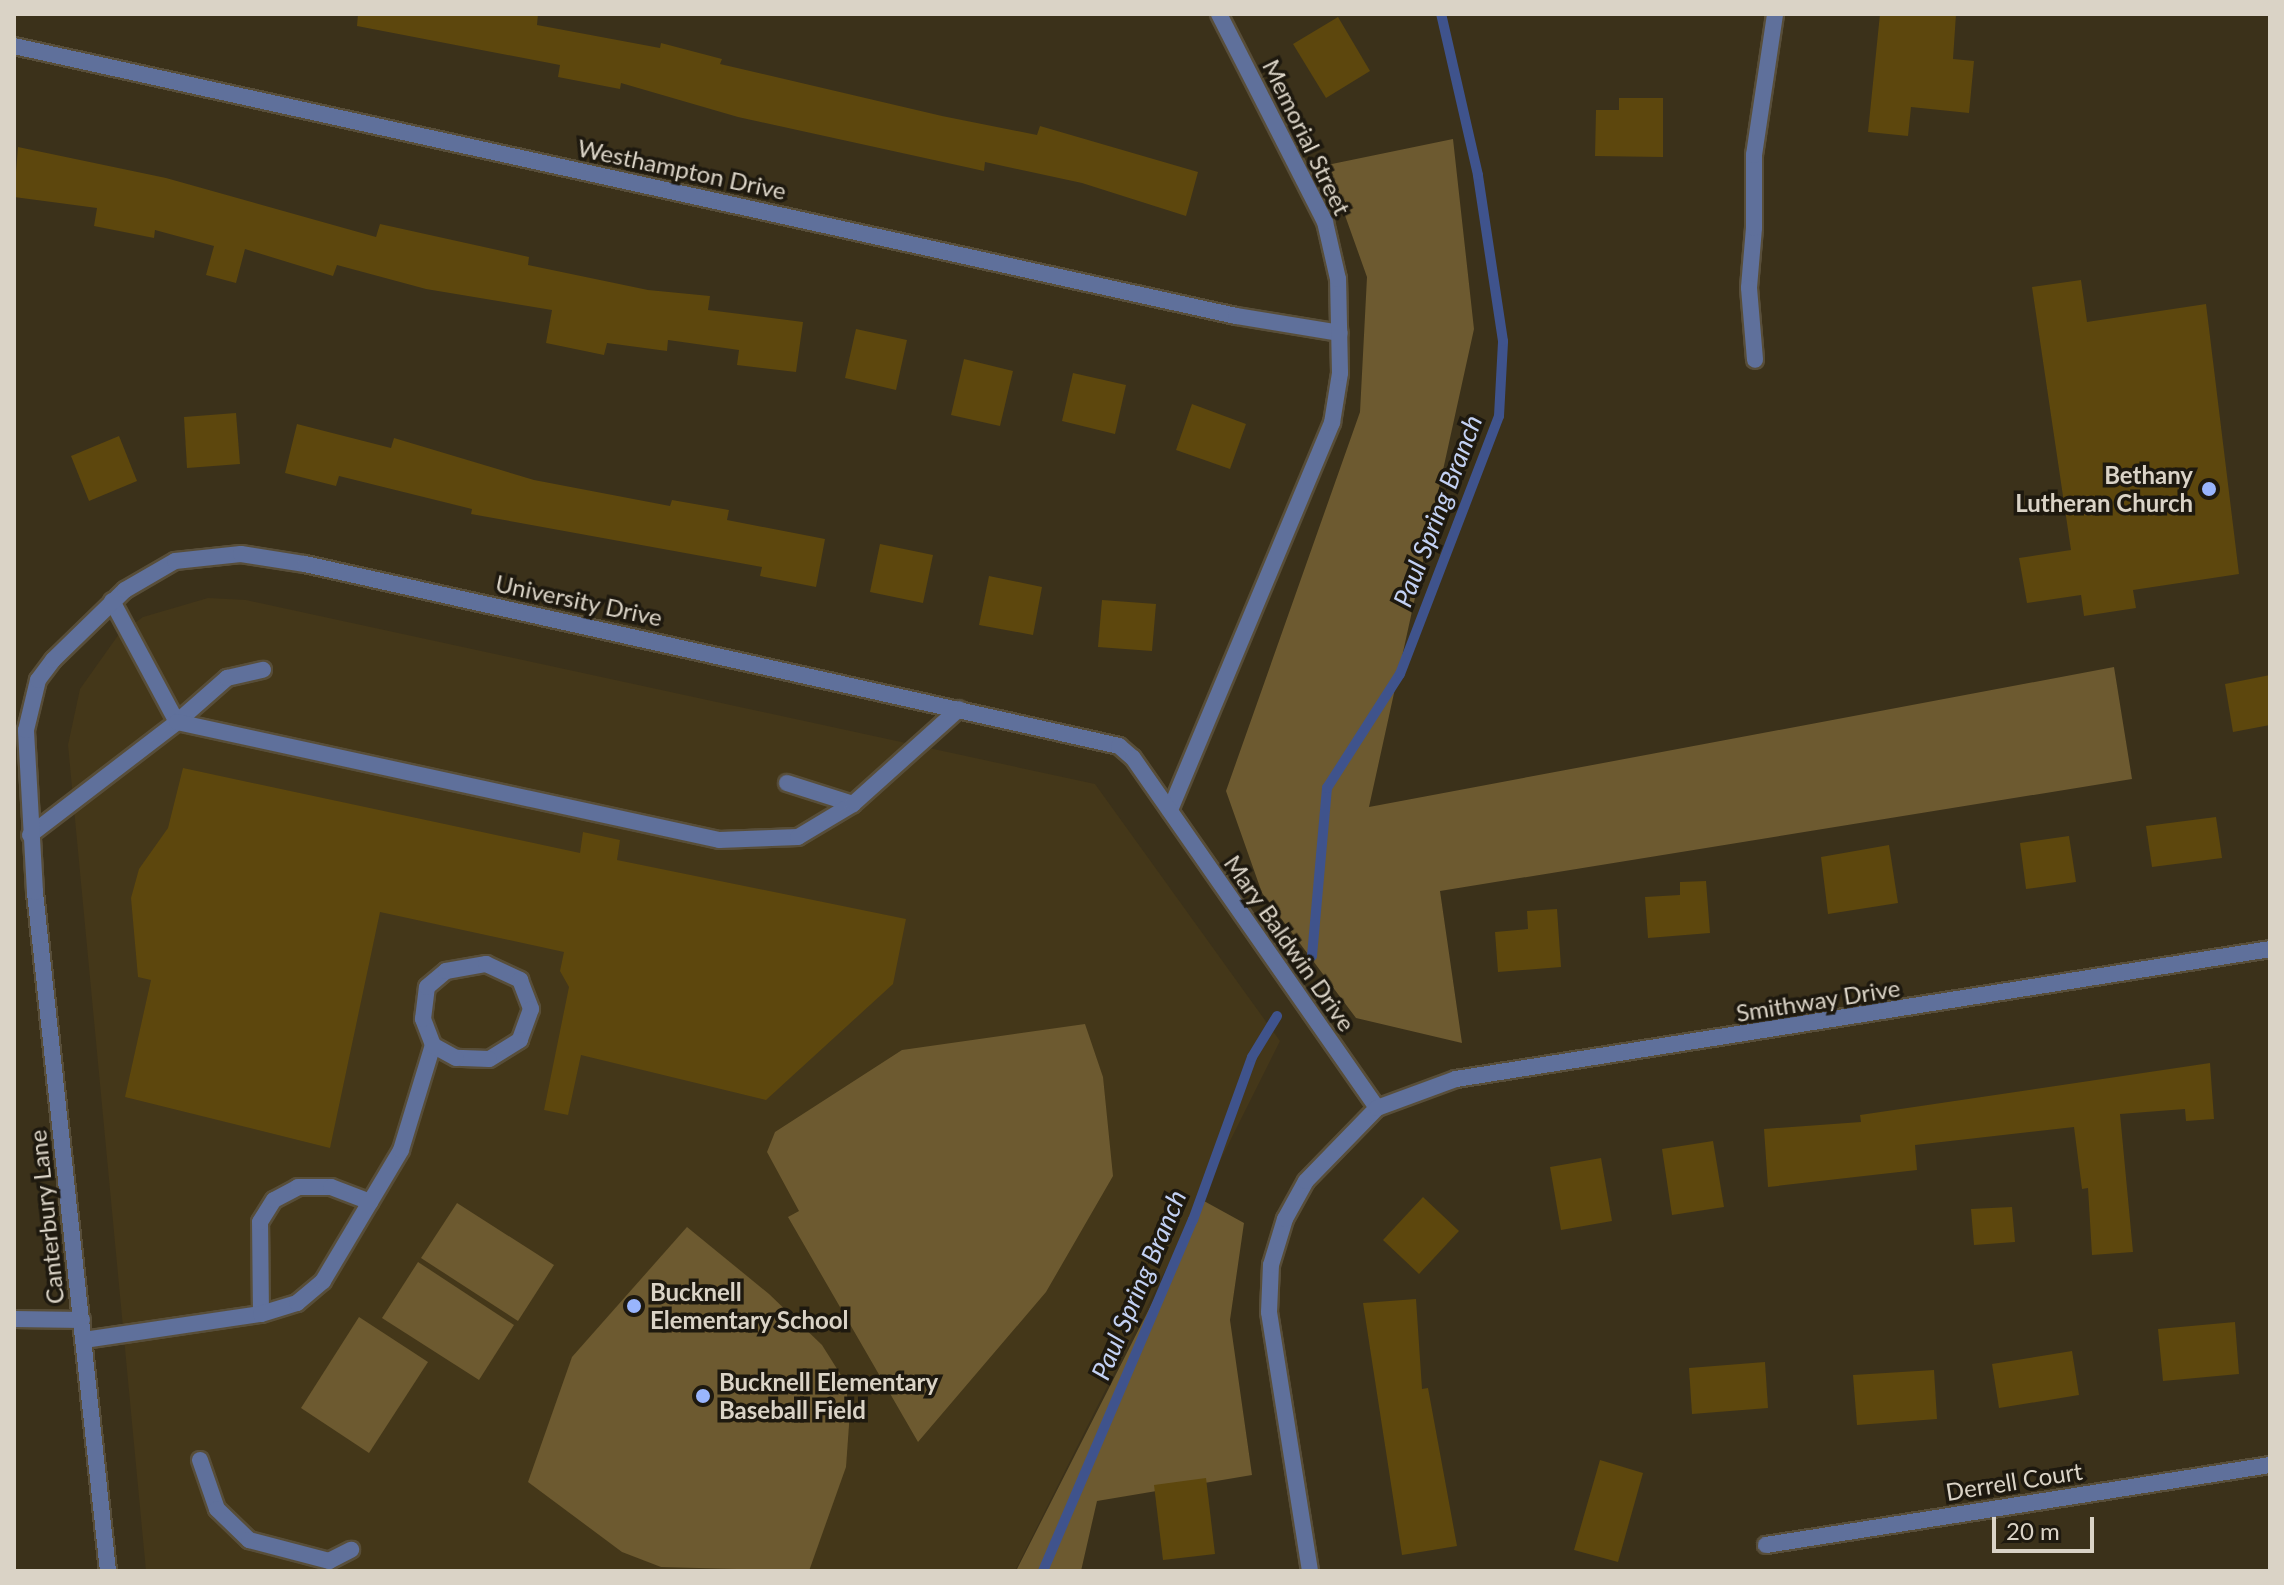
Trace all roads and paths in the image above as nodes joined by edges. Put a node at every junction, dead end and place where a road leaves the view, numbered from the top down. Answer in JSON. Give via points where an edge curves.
{"nodes":[{"id":1,"x":1219,"y":14,"type":"edge"},
{"id":2,"x":1775,"y":14,"type":"edge"},
{"id":3,"x":14,"y":46,"type":"edge"},
{"id":4,"x":1340,"y":333,"type":"junction"},
{"id":5,"x":1755,"y":360,"type":"dead end"},
{"id":6,"x":112,"y":601,"type":"junction"},
{"id":7,"x":263,"y":670,"type":"dead end"},
{"id":8,"x":959,"y":709,"type":"junction"},
{"id":9,"x":177,"y":722,"type":"junction"},
{"id":10,"x":20,"y":725,"type":"edge"},
{"id":11,"x":787,"y":783,"type":"dead end"},
{"id":12,"x":853,"y":804,"type":"junction"},
{"id":13,"x":1170,"y":810,"type":"junction"},
{"id":14,"x":30,"y":835,"type":"junction"},
{"id":15,"x":2270,"y":949,"type":"edge"},
{"id":16,"x":433,"y":1045,"type":"junction"},
{"id":17,"x":1377,"y":1108,"type":"junction"},
{"id":18,"x":370,"y":1202,"type":"junction"},
{"id":19,"x":261,"y":1314,"type":"junction"},
{"id":20,"x":14,"y":1319,"type":"edge"},
{"id":21,"x":82,"y":1320,"type":"junction"},
{"id":22,"x":84,"y":1340,"type":"junction"},
{"id":23,"x":200,"y":1460,"type":"dead end"},
{"id":24,"x":2270,"y":1465,"type":"edge"},
{"id":25,"x":1766,"y":1545,"type":"dead end"},
{"id":26,"x":351,"y":1550,"type":"dead end"},
{"id":27,"x":108,"y":1571,"type":"edge"},
{"id":28,"x":1310,"y":1571,"type":"edge"}],
"edges":[{"from":1,"to":4,"type":"street","name":"Memorial Street","via":[[1325,222],[1338,279]]},
{"from":2,"to":5,"type":"street","via":[[1754,155],[1749,288]]},
{"from":3,"to":4,"type":"street","name":"Westhampton Drive","via":[[1236,316]]},
{"from":4,"to":13,"type":"street","via":[[1332,423]]},
{"from":6,"to":8,"type":"street","name":"University Drive","via":[[175,561],[241,554]]},
{"from":6,"to":9,"type":"street"},
{"from":6,"to":10,"type":"street","name":"University Drive","via":[[38,680]]},
{"from":7,"to":9,"type":"street","via":[[227,678]]},
{"from":8,"to":12,"type":"street"},
{"from":8,"to":13,"type":"street","name":"University Drive","via":[[1119,746]]},
{"from":9,"to":12,"type":"street","via":[[719,840],[798,837]]},
{"from":9,"to":14,"type":"street"},
{"from":10,"to":14,"type":"street","name":"Canterbury Lane"},
{"from":11,"to":12,"type":"street"},
{"from":13,"to":17,"type":"street","name":"Mary Baldwin Drive"},
{"from":14,"to":21,"type":"street","name":"Canterbury Lane"},
{"from":15,"to":17,"type":"street","name":"Smithway Drive","via":[[1456,1079]]},
{"from":16,"to":16,"type":"street","via":[[456,1058],[489,1059],[520,1040],[531,1009],[520,980],[486,964],[446,971],[427,987],[423,1019]]},
{"from":16,"to":18,"type":"street","via":[[401,1150]]},
{"from":17,"to":28,"type":"street","via":[[1306,1181],[1271,1265],[1269,1312]]},
{"from":18,"to":19,"type":"street","via":[[323,1281],[297,1303]]},
{"from":18,"to":19,"type":"street","via":[[331,1187],[298,1187],[274,1200],[260,1222]]},
{"from":19,"to":22,"type":"street"},
{"from":20,"to":21,"type":"street"},
{"from":21,"to":22,"type":"street","name":"Canterbury Lane"},
{"from":22,"to":27,"type":"street","name":"Canterbury Lane"},
{"from":23,"to":26,"type":"street","via":[[217,1509],[249,1540],[329,1561]]},
{"from":24,"to":25,"type":"street","name":"Derrell Court"}]}
